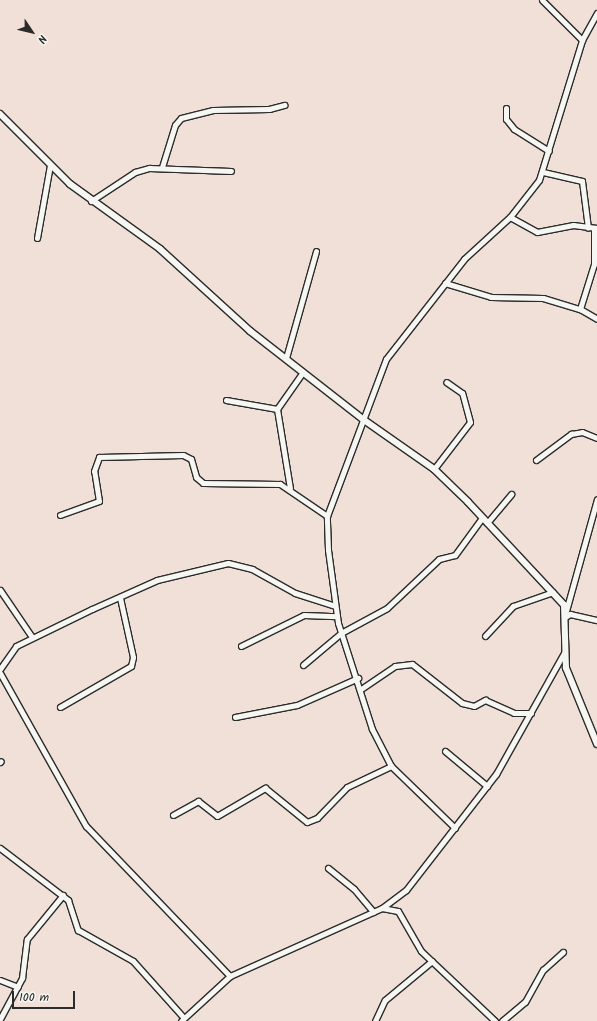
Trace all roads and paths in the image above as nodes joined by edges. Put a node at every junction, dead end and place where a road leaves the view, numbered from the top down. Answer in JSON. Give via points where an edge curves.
{"nodes":[{"id":1,"x":542,"y":0,"type":"edge"},
{"id":2,"x":597,"y":13,"type":"edge"},
{"id":3,"x":582,"y":40,"type":"junction"},
{"id":4,"x":284,"y":105,"type":"dead end"},
{"id":5,"x":506,"y":108,"type":"dead end"},
{"id":6,"x":0,"y":114,"type":"edge"},
{"id":7,"x":549,"y":151,"type":"junction"},
{"id":8,"x":50,"y":165,"type":"junction"},
{"id":9,"x":162,"y":167,"type":"junction"},
{"id":10,"x":231,"y":171,"type":"dead end"},
{"id":11,"x":543,"y":172,"type":"junction"},
{"id":12,"x":91,"y":201,"type":"junction"},
{"id":13,"x":510,"y":217,"type":"junction"},
{"id":14,"x":588,"y":228,"type":"junction"},
{"id":15,"x":596,"y":229,"type":"edge"},
{"id":16,"x":38,"y":238,"type":"dead end"},
{"id":17,"x":316,"y":251,"type":"dead end"},
{"id":18,"x":445,"y":283,"type":"junction"},
{"id":19,"x":580,"y":309,"type":"junction"},
{"id":20,"x":597,"y":320,"type":"edge"},
{"id":21,"x":286,"y":358,"type":"junction"},
{"id":22,"x":303,"y":372,"type":"junction"},
{"id":23,"x":446,"y":382,"type":"dead end"},
{"id":24,"x":226,"y":400,"type":"dead end"},
{"id":25,"x":277,"y":409,"type":"junction"},
{"id":26,"x":364,"y":420,"type":"junction"},
{"id":27,"x":597,"y":438,"type":"edge"},
{"id":28,"x":536,"y":460,"type":"dead end"},
{"id":29,"x":434,"y":469,"type":"junction"},
{"id":30,"x":291,"y":489,"type":"junction"},
{"id":31,"x":511,"y":494,"type":"dead end"},
{"id":32,"x":597,"y":499,"type":"edge"},
{"id":33,"x":60,"y":515,"type":"dead end"},
{"id":34,"x":327,"y":516,"type":"junction"},
{"id":35,"x":482,"y":518,"type":"junction"},
{"id":36,"x":487,"y":523,"type":"junction"},
{"id":37,"x":0,"y":590,"type":"edge"},
{"id":38,"x":553,"y":592,"type":"junction"},
{"id":39,"x":120,"y":598,"type":"junction"},
{"id":40,"x":335,"y":606,"type":"junction"},
{"id":41,"x":566,"y":614,"type":"junction"},
{"id":42,"x":337,"y":616,"type":"junction"},
{"id":43,"x":597,"y":620,"type":"edge"},
{"id":44,"x":341,"y":633,"type":"junction"},
{"id":45,"x":485,"y":636,"type":"dead end"},
{"id":46,"x":32,"y":637,"type":"junction"},
{"id":47,"x":241,"y":646,"type":"dead end"},
{"id":48,"x":564,"y":653,"type":"junction"},
{"id":49,"x":0,"y":655,"type":"edge"},
{"id":50,"x":8,"y":655,"type":"junction"},
{"id":51,"x":303,"y":665,"type":"dead end"},
{"id":52,"x":0,"y":669,"type":"edge"},
{"id":53,"x":0,"y":673,"type":"edge"},
{"id":54,"x":358,"y":678,"type":"junction"},
{"id":55,"x":361,"y":689,"type":"junction"},
{"id":56,"x":60,"y":707,"type":"dead end"},
{"id":57,"x":531,"y":713,"type":"junction"},
{"id":58,"x":235,"y":717,"type":"dead end"},
{"id":59,"x":597,"y":744,"type":"edge"},
{"id":60,"x":445,"y":751,"type":"dead end"},
{"id":61,"x":391,"y":766,"type":"junction"},
{"id":62,"x":487,"y":786,"type":"junction"},
{"id":63,"x":173,"y":815,"type":"dead end"},
{"id":64,"x":455,"y":828,"type":"junction"},
{"id":65,"x":0,"y":848,"type":"edge"},
{"id":66,"x":328,"y":868,"type":"dead end"},
{"id":67,"x":63,"y":895,"type":"junction"},
{"id":68,"x":382,"y":908,"type":"junction"},
{"id":69,"x":373,"y":912,"type":"junction"},
{"id":70,"x":563,"y":952,"type":"dead end"},
{"id":71,"x":432,"y":961,"type":"junction"},
{"id":72,"x":230,"y":976,"type":"junction"},
{"id":73,"x":0,"y":980,"type":"edge"},
{"id":74,"x":18,"y":987,"type":"junction"},
{"id":75,"x":0,"y":1019,"type":"edge"},
{"id":76,"x":182,"y":1019,"type":"edge"},
{"id":77,"x":375,"y":1021,"type":"edge"},
{"id":78,"x":495,"y":1021,"type":"edge"},
{"id":79,"x":502,"y":1021,"type":"edge"}],
"edges":[{"from":1,"to":3,"type":"street"},
{"from":2,"to":3,"type":"street"},
{"from":3,"to":7,"type":"street"},
{"from":4,"to":9,"type":"street","via":[[269,109],[213,110],[181,118],[175,125]]},
{"from":5,"to":7,"type":"street","via":[[506,119],[514,129]]},
{"from":6,"to":8,"type":"main road"},
{"from":7,"to":11,"type":"street"},
{"from":8,"to":12,"type":"main road"},
{"from":8,"to":16,"type":"street"},
{"from":9,"to":10,"type":"street"},
{"from":9,"to":12,"type":"street","via":[[135,172]]},
{"from":11,"to":13,"type":"street"},
{"from":11,"to":14,"type":"street","via":[[582,181]]},
{"from":12,"to":21,"type":"main road","via":[[160,249],[234,317]]},
{"from":13,"to":14,"type":"street","via":[[537,232],[573,225]]},
{"from":13,"to":18,"type":"street","via":[[474,248]]},
{"from":14,"to":15,"type":"street"},
{"from":15,"to":19,"type":"street","via":[[594,264]]},
{"from":17,"to":21,"type":"street"},
{"from":18,"to":19,"type":"street","via":[[491,297],[531,296]]},
{"from":18,"to":26,"type":"street","via":[[386,359]]},
{"from":19,"to":20,"type":"street"},
{"from":21,"to":22,"type":"main road"},
{"from":22,"to":25,"type":"street"},
{"from":22,"to":26,"type":"main road"},
{"from":23,"to":29,"type":"street","via":[[462,393],[470,422]]},
{"from":24,"to":25,"type":"street"},
{"from":25,"to":30,"type":"street","via":[[286,481]]},
{"from":26,"to":29,"type":"main road"},
{"from":26,"to":34,"type":"street"},
{"from":27,"to":28,"type":"street","via":[[582,432],[571,434]]},
{"from":29,"to":35,"type":"main road"},
{"from":30,"to":33,"type":"street","via":[[280,484],[203,483],[196,477],[191,459],[183,455],[99,457],[94,471],[99,502]]},
{"from":30,"to":34,"type":"street","via":[[313,509]]},
{"from":31,"to":36,"type":"street"},
{"from":32,"to":41,"type":"street"},
{"from":34,"to":40,"type":"street"},
{"from":35,"to":36,"type":"main road"},
{"from":35,"to":44,"type":"street","via":[[455,555],[439,559],[388,608]]},
{"from":36,"to":38,"type":"main road"},
{"from":37,"to":46,"type":"street"},
{"from":38,"to":41,"type":"main road"},
{"from":38,"to":45,"type":"street","via":[[513,606]]},
{"from":39,"to":40,"type":"street","via":[[157,580],[228,563],[252,569],[295,593]]},
{"from":39,"to":46,"type":"street"},
{"from":39,"to":56,"type":"street","via":[[133,657],[132,666]]},
{"from":40,"to":42,"type":"street"},
{"from":41,"to":43,"type":"street"},
{"from":41,"to":48,"type":"main road"},
{"from":42,"to":44,"type":"street"},
{"from":42,"to":47,"type":"street","via":[[304,615]]},
{"from":44,"to":51,"type":"street"},
{"from":44,"to":54,"type":"street"},
{"from":46,"to":50,"type":"street"},
{"from":48,"to":57,"type":"street"},
{"from":48,"to":59,"type":"main road"},
{"from":49,"to":50,"type":"street"},
{"from":50,"to":52,"type":"street"},
{"from":53,"to":72,"type":"street","via":[[86,826]]},
{"from":54,"to":55,"type":"street"},
{"from":54,"to":58,"type":"street","via":[[297,705]]},
{"from":55,"to":57,"type":"street","via":[[400,664],[412,664],[462,704],[474,706],[485,700],[514,713]]},
{"from":55,"to":61,"type":"street","via":[[372,729]]},
{"from":57,"to":62,"type":"street"},
{"from":60,"to":62,"type":"street"},
{"from":61,"to":63,"type":"street","via":[[347,787],[317,818],[306,822],[265,788],[217,816],[198,801]]},
{"from":61,"to":64,"type":"street"},
{"from":62,"to":64,"type":"street"},
{"from":64,"to":68,"type":"street","via":[[413,883]]},
{"from":65,"to":67,"type":"street"},
{"from":66,"to":69,"type":"street","via":[[354,889]]},
{"from":67,"to":74,"type":"street","via":[[27,940]]},
{"from":67,"to":76,"type":"street","via":[[74,910],[78,930],[133,961]]},
{"from":68,"to":69,"type":"street"},
{"from":68,"to":71,"type":"street","via":[[398,911],[417,946]]},
{"from":69,"to":72,"type":"street"},
{"from":70,"to":79,"type":"street","via":[[543,970],[525,1002]]},
{"from":71,"to":77,"type":"street","via":[[386,1000]]},
{"from":71,"to":78,"type":"street"},
{"from":72,"to":76,"type":"street"},
{"from":73,"to":74,"type":"street"},
{"from":74,"to":75,"type":"street"}]}
